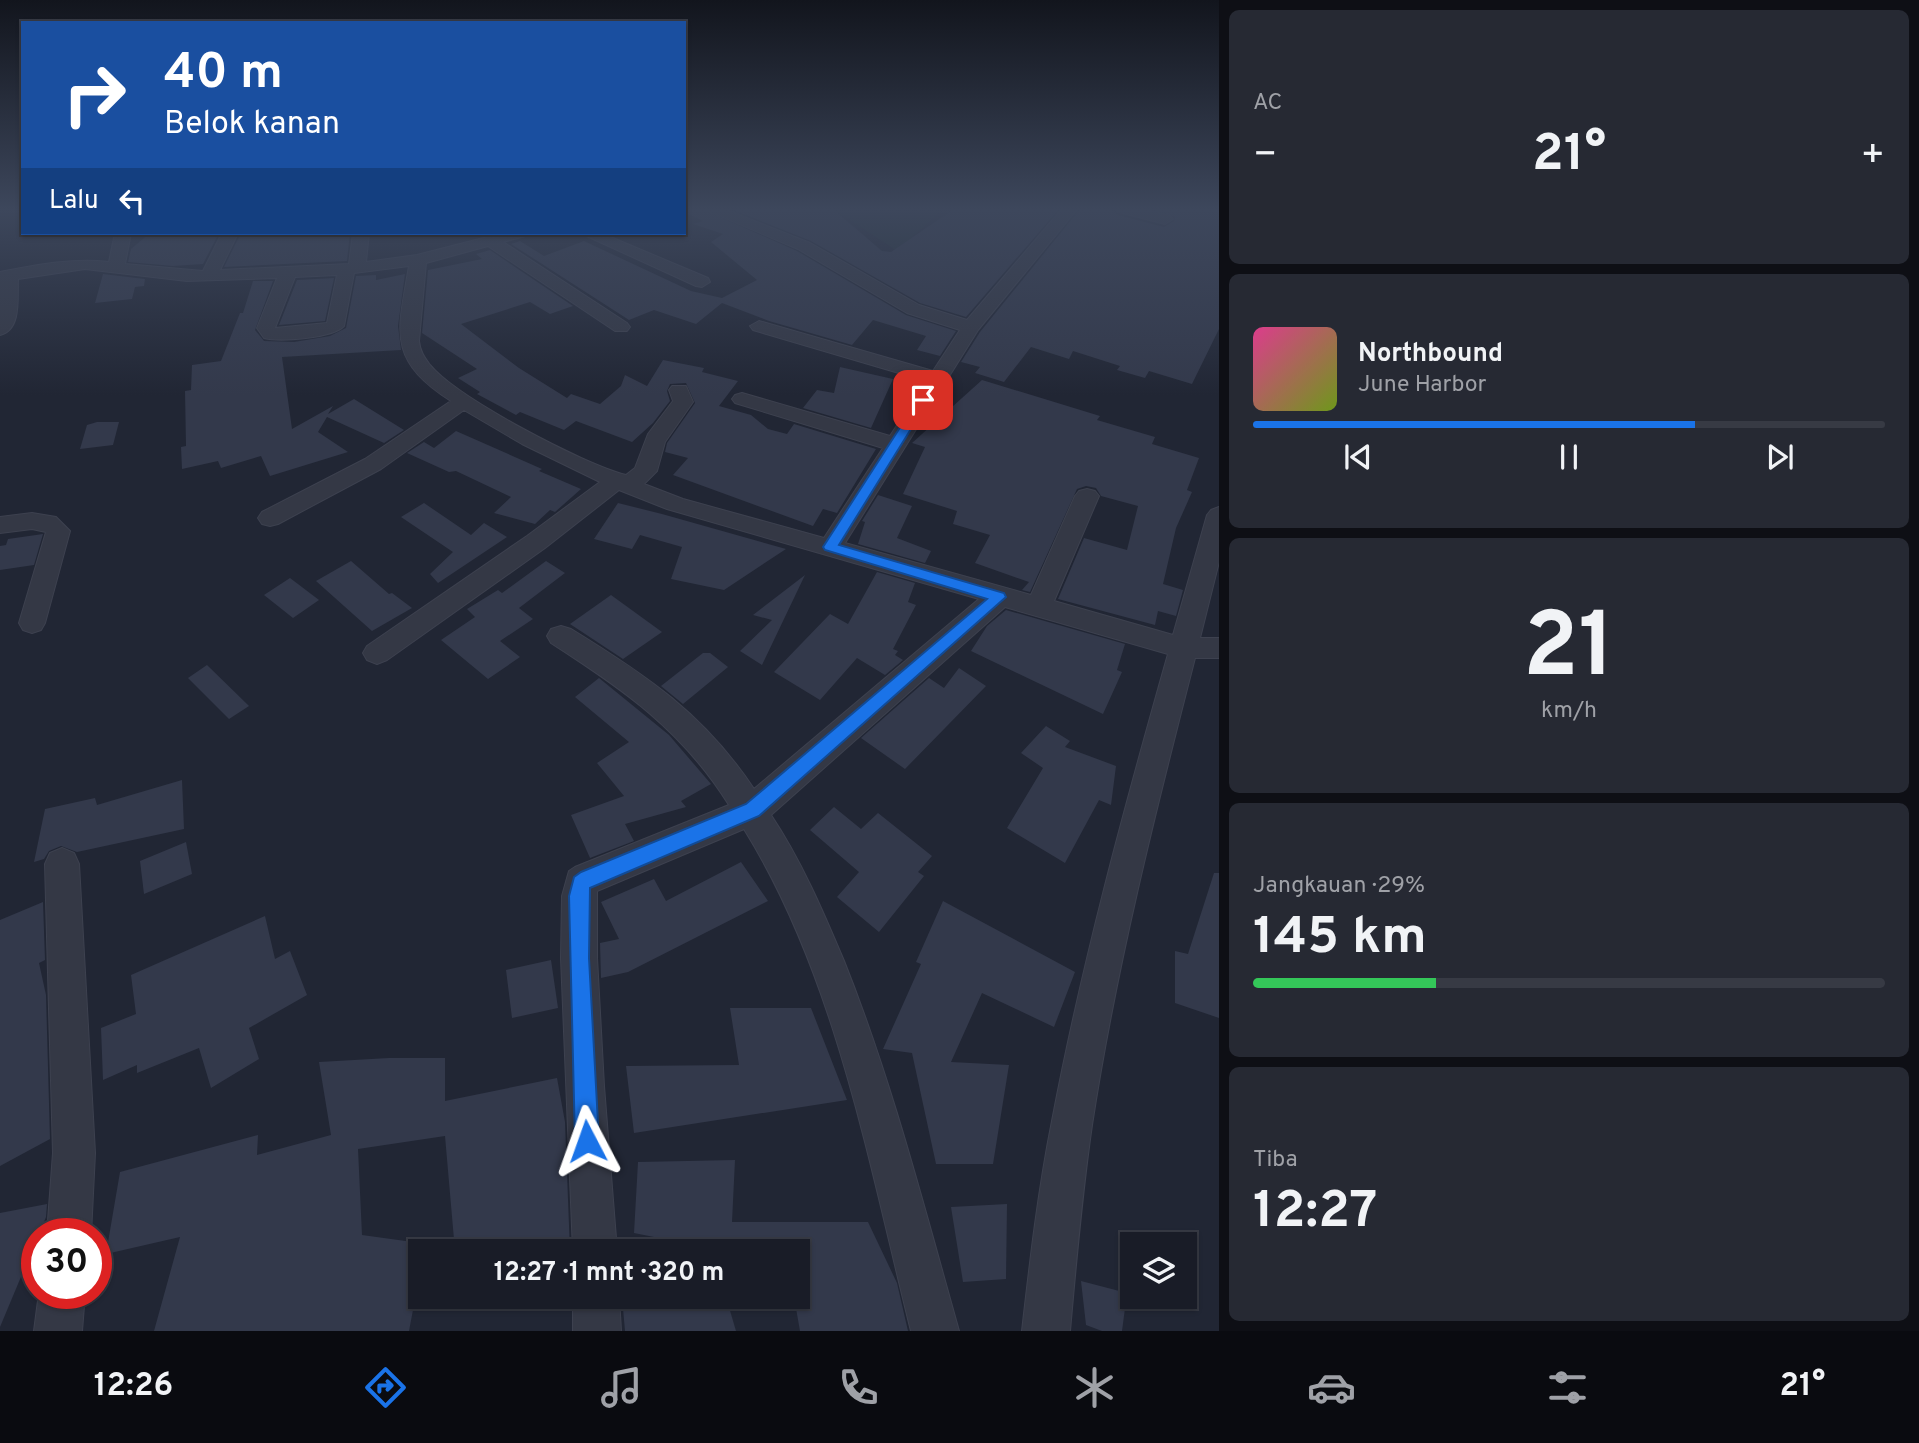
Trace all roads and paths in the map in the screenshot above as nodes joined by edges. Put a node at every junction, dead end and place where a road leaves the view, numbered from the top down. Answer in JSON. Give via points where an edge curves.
{"nodes":[{"id":1,"x":32,"y":271,"type":"edge"},
{"id":2,"x":148,"y":271,"type":"edge"},
{"id":3,"x":211,"y":271,"type":"edge"},
{"id":4,"x":325,"y":271,"type":"edge"},
{"id":5,"x":351,"y":271,"type":"edge"},
{"id":6,"x":417,"y":271,"type":"edge"},
{"id":7,"x":537,"y":271,"type":"edge"},
{"id":8,"x":677,"y":271,"type":"edge"},
{"id":9,"x":847,"y":271,"type":"edge"},
{"id":10,"x":1018,"y":271,"type":"edge"},
{"id":11,"x":288,"y":274,"type":"junction"},
{"id":12,"x":5,"y":276,"type":"edge"},
{"id":13,"x":209,"y":276,"type":"junction"},
{"id":14,"x":702,"y":282,"type":"dead end"},
{"id":15,"x":759,"y":326,"type":"dead end"},
{"id":16,"x":621,"y":327,"type":"dead end"},
{"id":17,"x":971,"y":327,"type":"junction"},
{"id":18,"x":0,"y":330,"type":"edge"},
{"id":19,"x":937,"y":378,"type":"junction"},
{"id":20,"x":679,"y":390,"type":"dead end"},
{"id":21,"x":742,"y":399,"type":"dead end"},
{"id":22,"x":463,"y":402,"type":"junction"},
{"id":23,"x":896,"y":445,"type":"junction"},
{"id":24,"x":622,"y":482,"type":"junction"},
{"id":25,"x":1087,"y":496,"type":"dead end"},
{"id":26,"x":1219,"y":515,"type":"edge"},
{"id":27,"x":270,"y":518,"type":"dead end"},
{"id":28,"x":0,"y":525,"type":"edge"},
{"id":29,"x":830,"y":547,"type":"junction"},
{"id":30,"x":999,"y":597,"type":"junction"},
{"id":31,"x":1038,"y":608,"type":"junction"},
{"id":32,"x":32,"y":623,"type":"dead end"},
{"id":33,"x":561,"y":636,"type":"dead end"},
{"id":34,"x":1184,"y":648,"type":"junction"},
{"id":35,"x":1219,"y":649,"type":"edge"},
{"id":36,"x":377,"y":653,"type":"dead end"},
{"id":37,"x":752,"y":810,"type":"junction"},
{"id":38,"x":62,"y":864,"type":"dead end"},
{"id":39,"x":70,"y":1218,"type":"edge"},
{"id":40,"x":594,"y":1239,"type":"edge"},
{"id":41,"x":60,"y":1309,"type":"edge"},
{"id":42,"x":596,"y":1309,"type":"edge"},
{"id":43,"x":58,"y":1331,"type":"edge"},
{"id":44,"x":597,"y":1331,"type":"edge"},
{"id":45,"x":935,"y":1331,"type":"edge"},
{"id":46,"x":1045,"y":1331,"type":"edge"}],
"edges":[{"from":1,"to":12,"type":"street"},
{"from":2,"to":13,"type":"street"},
{"from":3,"to":13,"type":"street"},
{"from":4,"to":11,"type":"street"},
{"from":5,"to":11,"type":"street","via":[[335,326],[270,334],[266,328]]},
{"from":6,"to":22,"type":"street","via":[[411,351],[443,388]]},
{"from":7,"to":16,"type":"street"},
{"from":8,"to":14,"type":"street"},
{"from":9,"to":17,"type":"street","via":[[913,309]]},
{"from":10,"to":17,"type":"street"},
{"from":11,"to":13,"type":"street"},
{"from":12,"to":18,"type":"street","via":[[5,326]]},
{"from":15,"to":19,"type":"street"},
{"from":17,"to":19,"type":"street"},
{"from":19,"to":23,"type":"street"},
{"from":20,"to":24,"type":"street","via":[[683,402],[649,449],[646,471]]},
{"from":21,"to":23,"type":"street"},
{"from":22,"to":24,"type":"street"},
{"from":22,"to":27,"type":"street","via":[[373,464]]},
{"from":23,"to":29,"type":"street"},
{"from":24,"to":29,"type":"street","via":[[675,504]]},
{"from":24,"to":36,"type":"street"},
{"from":25,"to":31,"type":"street"},
{"from":26,"to":34,"type":"street"},
{"from":28,"to":32,"type":"street","via":[[50,523],[58,531]]},
{"from":29,"to":30,"type":"street"},
{"from":30,"to":31,"type":"street"},
{"from":30,"to":37,"type":"street"},
{"from":31,"to":34,"type":"street"},
{"from":33,"to":37,"type":"street","via":[[673,714]]},
{"from":34,"to":35,"type":"street"},
{"from":34,"to":46,"type":"street","via":[[1086,1036],[1051,1255]]},
{"from":37,"to":40,"type":"street","via":[[581,883],[583,1086]]},
{"from":37,"to":45,"type":"street","via":[[796,894],[852,1029]]},
{"from":38,"to":39,"type":"street","via":[[74,1153]]},
{"from":41,"to":43,"type":"street"},
{"from":42,"to":44,"type":"street"}]}
